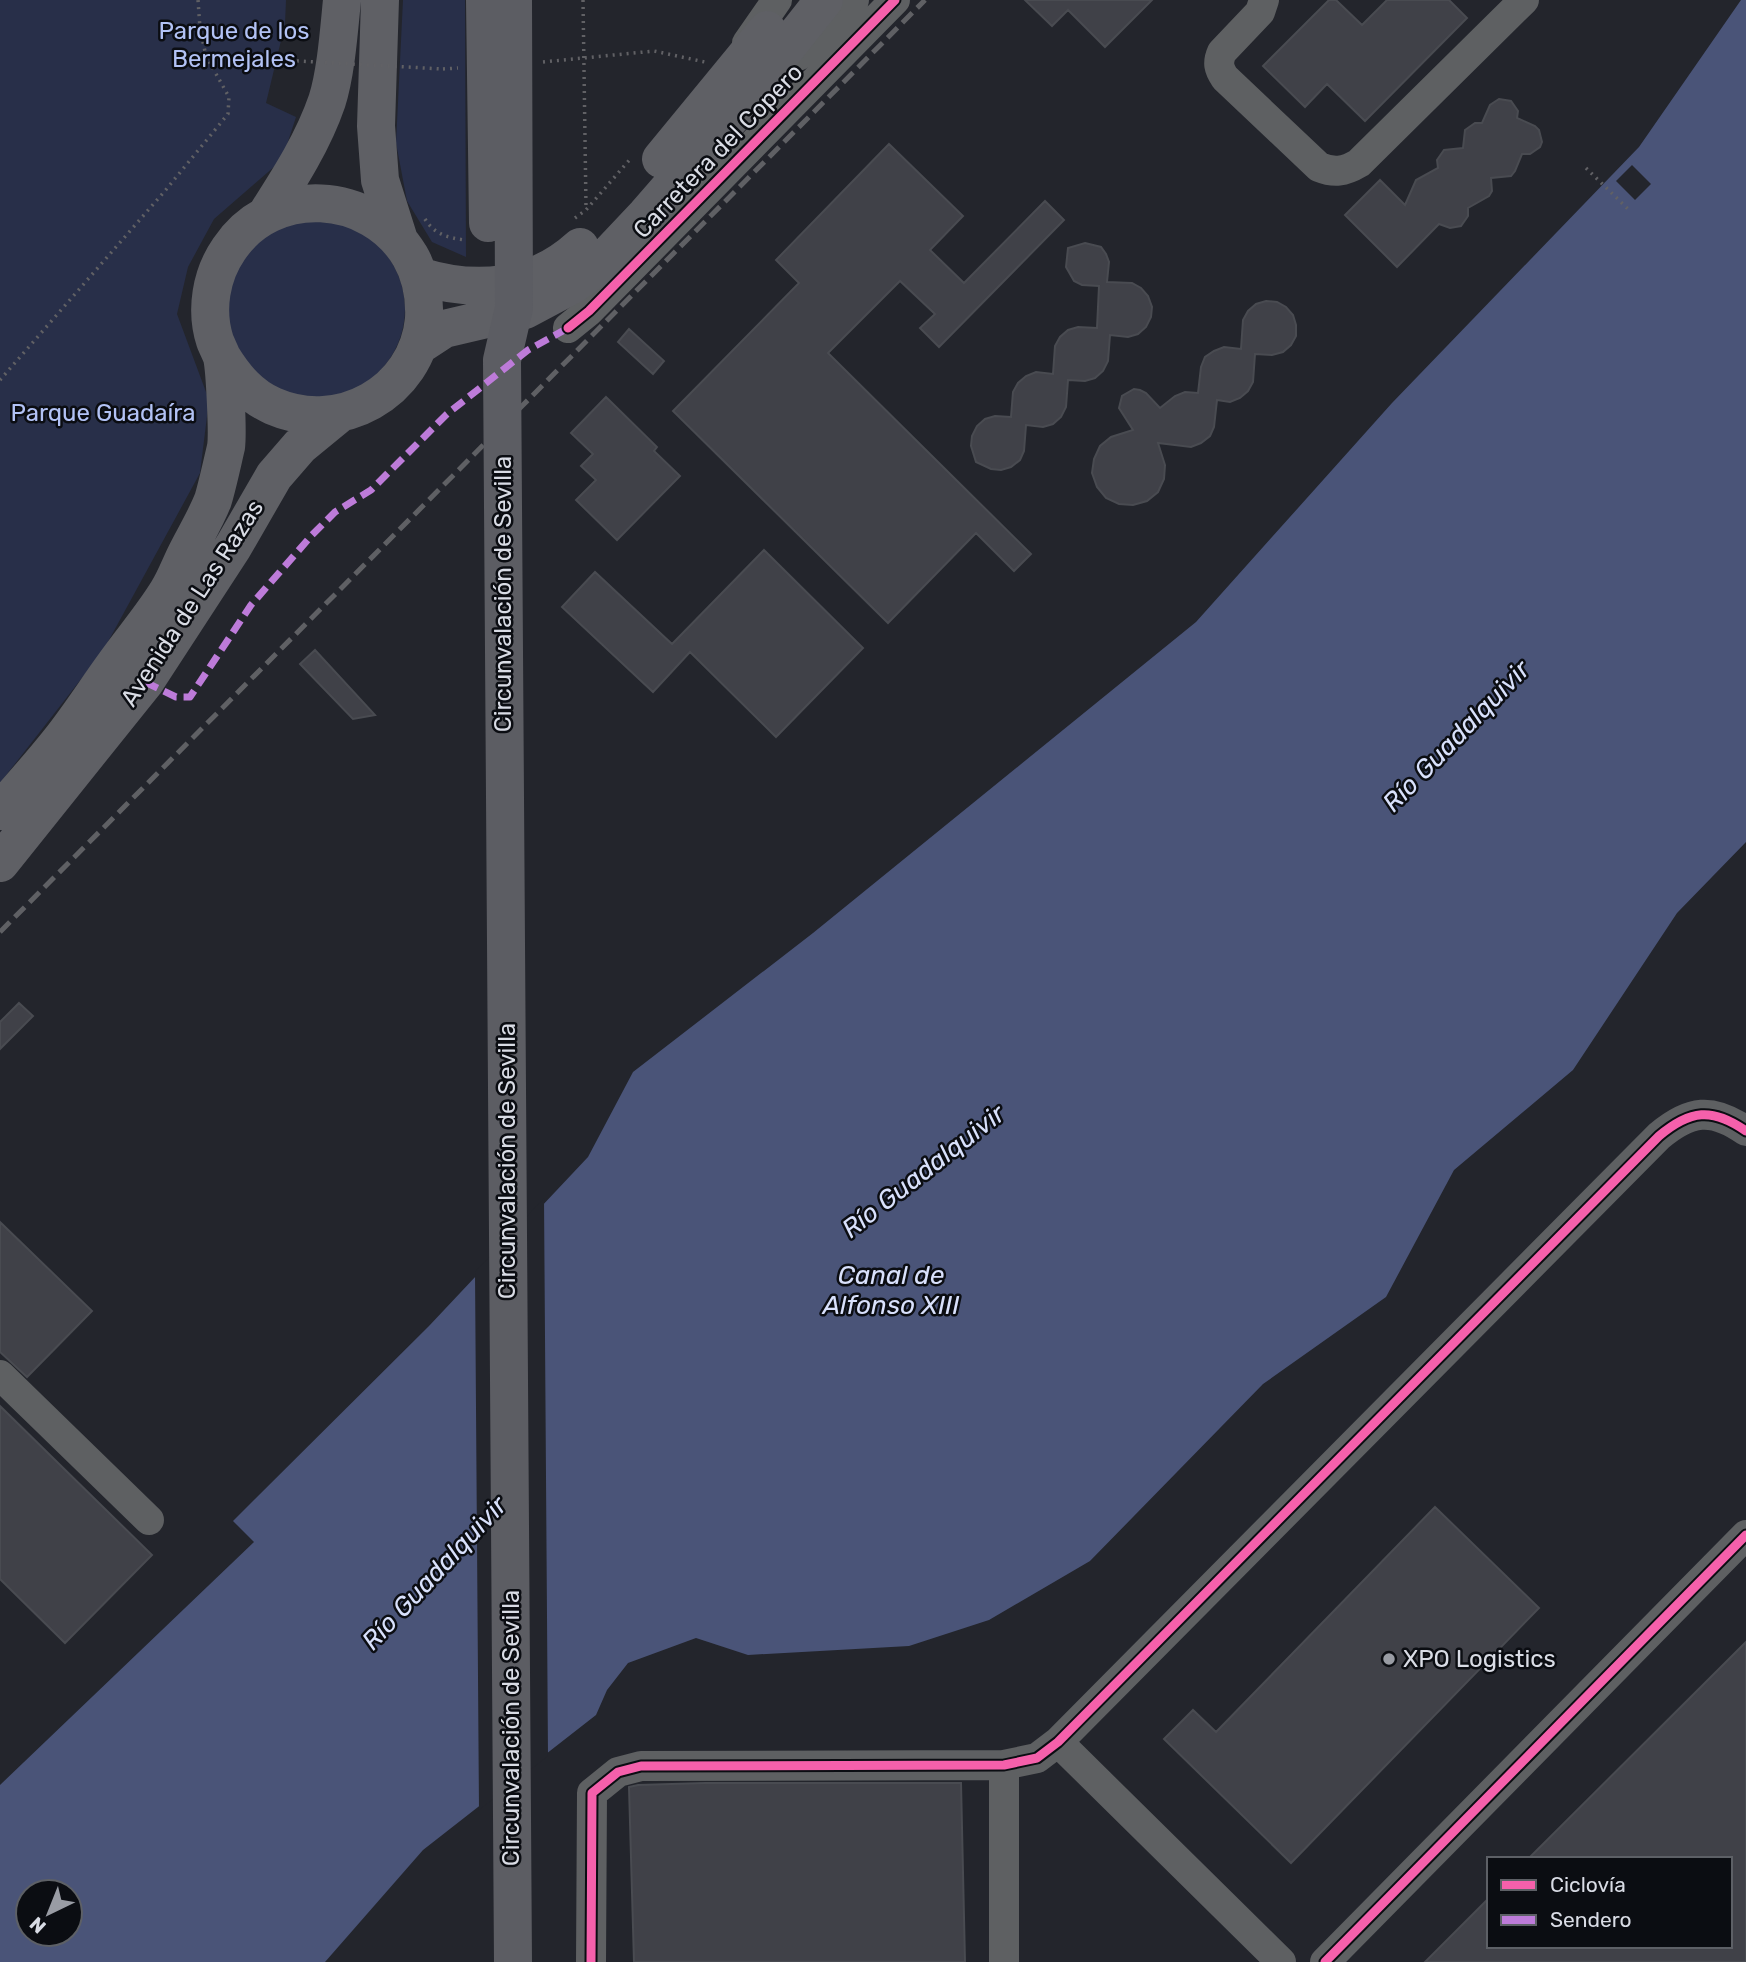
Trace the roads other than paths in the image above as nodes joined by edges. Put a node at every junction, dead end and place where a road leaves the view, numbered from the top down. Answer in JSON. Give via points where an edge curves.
{"nodes":[{"id":1,"x":342,"y":0,"type":"edge"},
{"id":2,"x":380,"y":0,"type":"edge"},
{"id":3,"x":485,"y":0,"type":"edge"},
{"id":4,"x":513,"y":0,"type":"edge"},
{"id":5,"x":777,"y":0,"type":"edge"},
{"id":6,"x":792,"y":0,"type":"edge"},
{"id":7,"x":824,"y":0,"type":"edge"},
{"id":8,"x":854,"y":0,"type":"edge"},
{"id":9,"x":895,"y":0,"type":"edge"},
{"id":10,"x":1264,"y":0,"type":"edge"},
{"id":11,"x":1524,"y":0,"type":"edge"},
{"id":12,"x":716,"y":114,"type":"junction"},
{"id":13,"x":266,"y":215,"type":"junction"},
{"id":14,"x":412,"y":229,"type":"junction"},
{"id":15,"x":419,"y":276,"type":"junction"},
{"id":16,"x":568,"y":328,"type":"dead end"},
{"id":17,"x":418,"y":346,"type":"junction"},
{"id":18,"x":222,"y":357,"type":"junction"},
{"id":19,"x":502,"y":360,"type":"junction"},
{"id":20,"x":339,"y":414,"type":"junction"},
{"id":21,"x":0,"y":811,"type":"edge"},
{"id":22,"x":0,"y":863,"type":"edge"},
{"id":23,"x":1746,"y":1131,"type":"edge"},
{"id":24,"x":0,"y":1375,"type":"edge"},
{"id":25,"x":149,"y":1520,"type":"dead end"},
{"id":26,"x":1746,"y":1535,"type":"edge"},
{"id":27,"x":1058,"y":1742,"type":"junction"},
{"id":28,"x":1004,"y":1765,"type":"junction"},
{"id":29,"x":587,"y":1957,"type":"edge"},
{"id":30,"x":513,"y":1962,"type":"edge"},
{"id":31,"x":1004,"y":1962,"type":"edge"},
{"id":32,"x":1281,"y":1962,"type":"edge"},
{"id":33,"x":1325,"y":1962,"type":"edge"}],
"edges":[{"from":1,"to":13,"type":"main road","via":[[328,100],[302,159]]},
{"from":2,"to":14,"type":"main road","via":[[376,126],[380,180]]},
{"from":3,"to":19,"type":"highway","name":"Circunvalación de Sevilla","bridge":true,"via":[[489,308]]},
{"from":4,"to":19,"type":"highway","name":"Circunvalación de Sevilla","bridge":true,"via":[[514,308]]},
{"from":5,"to":12,"type":"street"},
{"from":6,"to":12,"type":"main road"},
{"from":7,"to":12,"type":"main road"},
{"from":8,"to":12,"type":"street","via":[[804,51]]},
{"from":9,"to":16,"type":"street","name":"Carretera del Copero"},
{"from":10,"to":11,"type":"street","via":[[1260,12],[1222,52],[1219,69],[1319,167],[1338,172],[1359,163]]},
{"from":12,"to":15,"type":"main road","via":[[577,250],[549,270],[514,283],[462,287]]},
{"from":12,"to":17,"type":"main road","via":[[646,215],[596,268],[525,310],[444,329]]},
{"from":13,"to":14,"type":"main road","via":[[300,203],[337,204]]},
{"from":13,"to":18,"type":"main road","via":[[240,235],[215,277],[211,326]]},
{"from":14,"to":15,"type":"main road","via":[[411,257]]},
{"from":15,"to":17,"type":"main road","via":[[424,311]]},
{"from":17,"to":20,"type":"main road","via":[[388,390]]},
{"from":18,"to":20,"type":"main road","via":[[234,377],[271,405],[304,415]]},
{"from":18,"to":21,"type":"main road","name":"Avenida de Las Razas","via":[[226,443],[212,500],[180,568],[169,590],[60,741]]},
{"from":19,"to":30,"type":"highway","name":"Circunvalación de Sevilla","bridge":true},
{"from":20,"to":22,"type":"main road","name":"Avenida de Las Razas","via":[[300,446],[274,476],[145,682]]},
{"from":23,"to":27,"type":"street","via":[[1732,1121],[1703,1114],[1678,1120],[1659,1136]]},
{"from":24,"to":25,"type":"street"},
{"from":26,"to":33,"type":"street"},
{"from":27,"to":28,"type":"street","via":[[1037,1758]]},
{"from":27,"to":32,"type":"street"},
{"from":28,"to":29,"type":"street","via":[[641,1766],[618,1772],[592,1793]]},
{"from":28,"to":31,"type":"street"}]}
